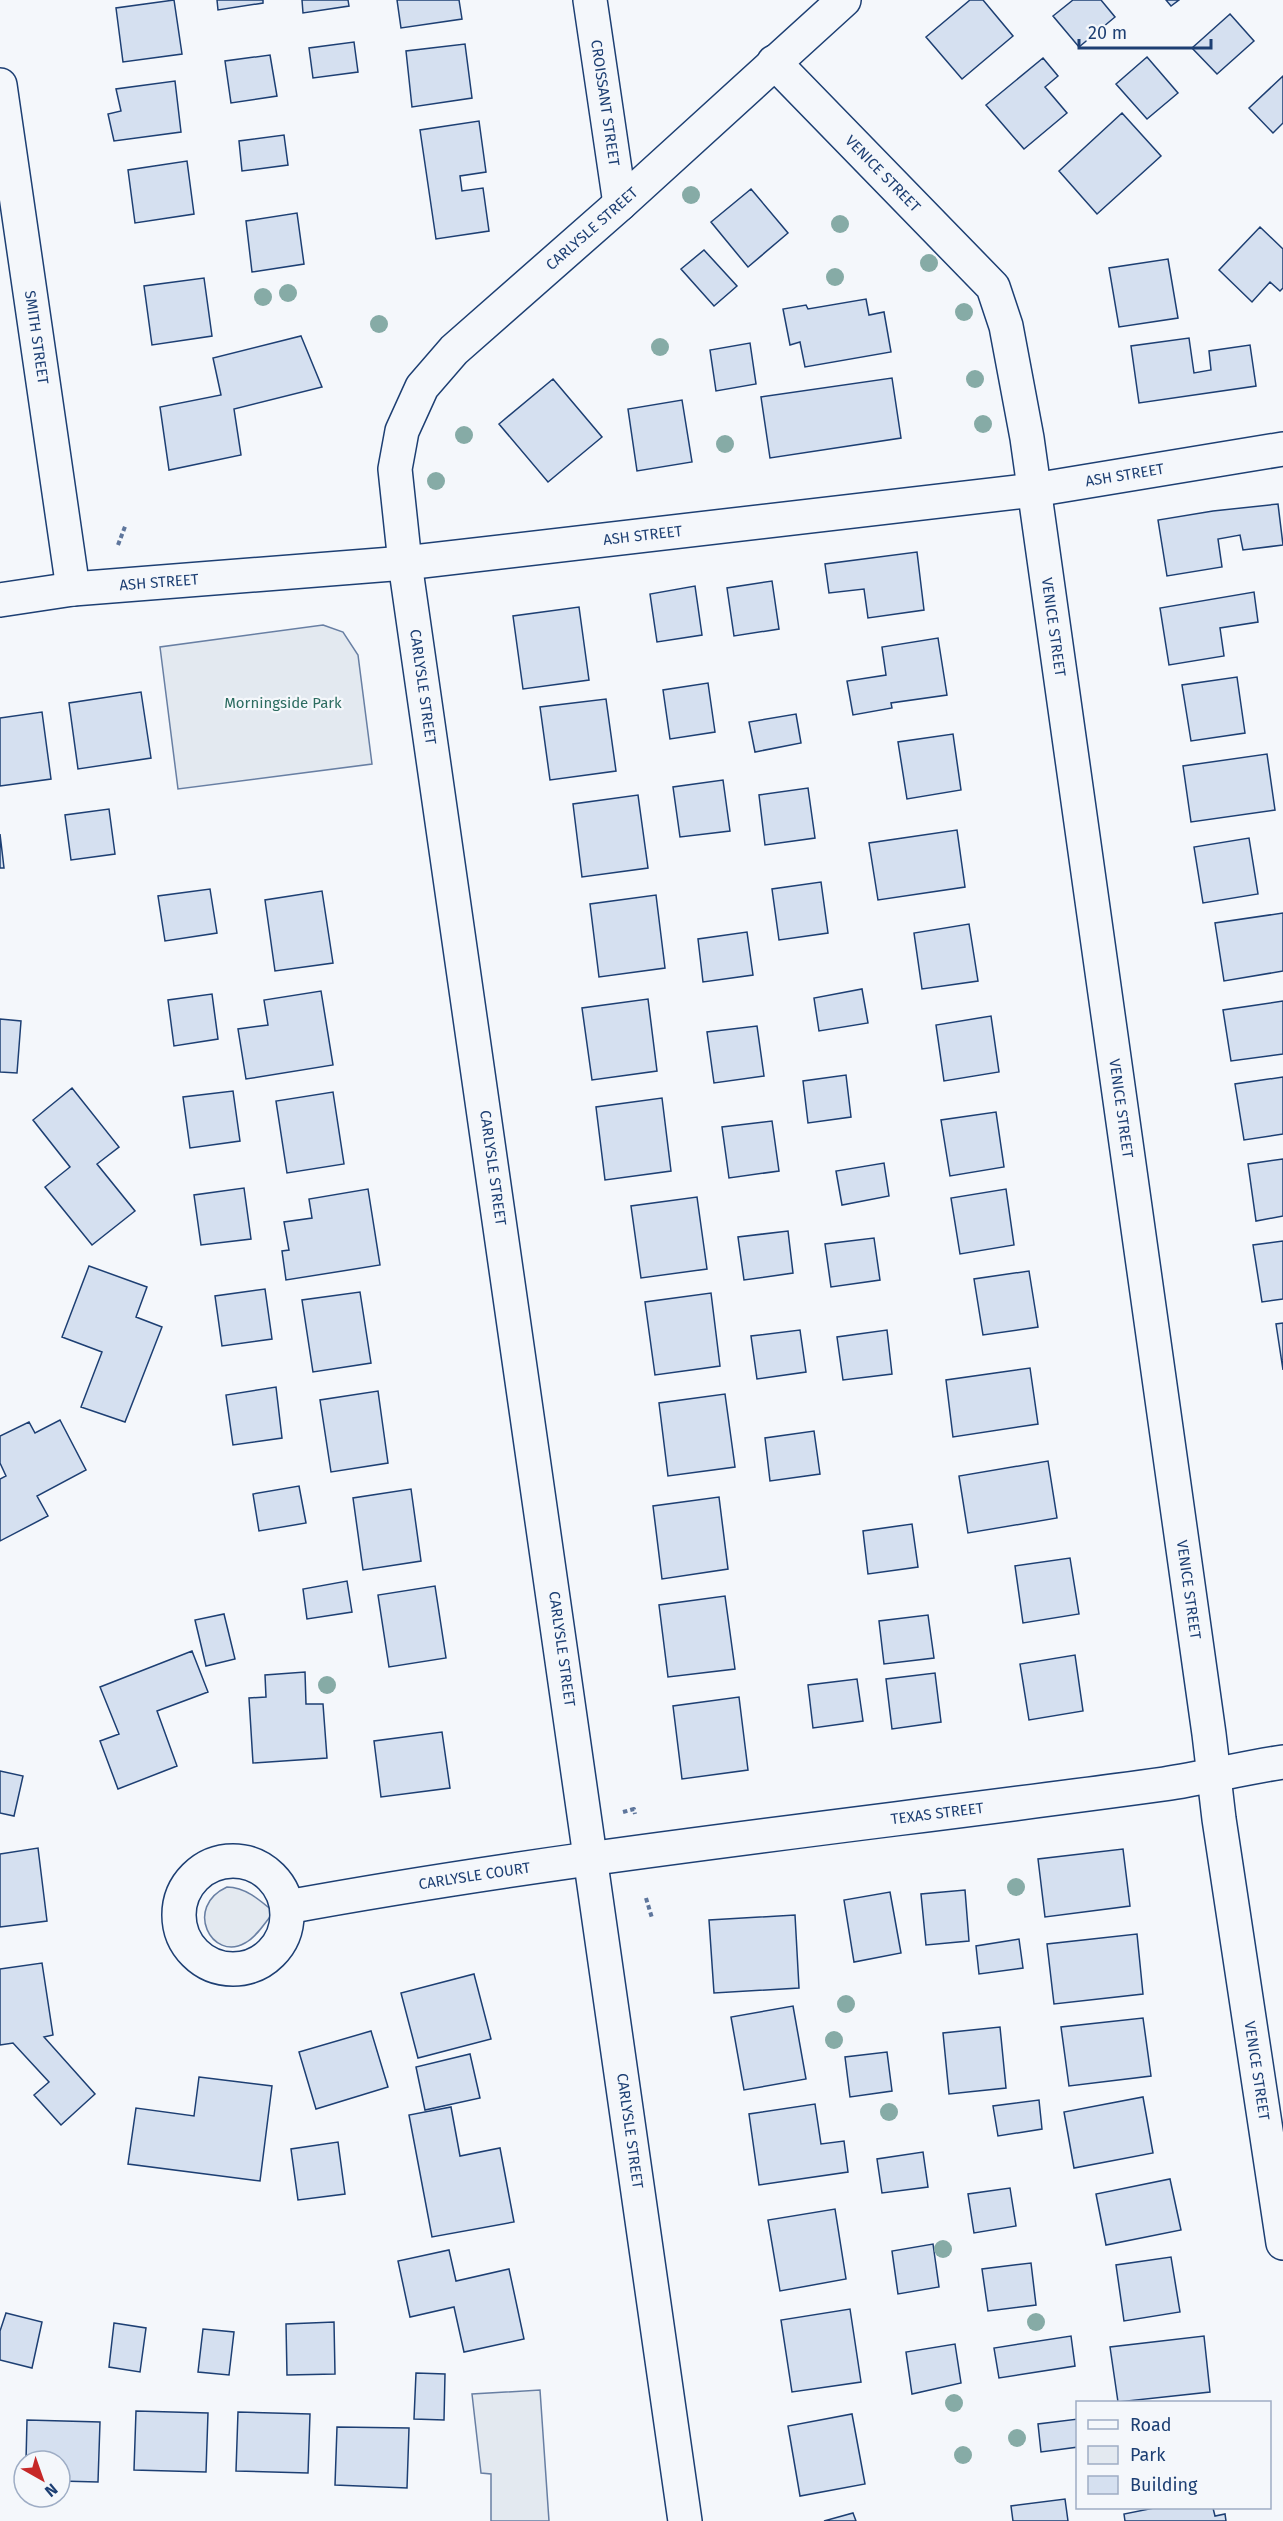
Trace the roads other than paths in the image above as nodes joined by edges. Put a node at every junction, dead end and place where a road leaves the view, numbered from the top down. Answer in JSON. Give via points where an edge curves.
{"nodes":[{"id":1,"x":590,"y":0,"type":"edge"},
{"id":2,"x":844,"y":0,"type":"edge"},
{"id":3,"x":774,"y":62,"type":"junction"},
{"id":4,"x":0,"y":85,"type":"edge"},
{"id":5,"x":620,"y":204,"type":"junction"},
{"id":6,"x":1283,"y":449,"type":"edge"},
{"id":7,"x":1034,"y":490,"type":"junction"},
{"id":8,"x":405,"y":563,"type":"junction"},
{"id":9,"x":73,"y":589,"type":"junction"},
{"id":10,"x":0,"y":600,"type":"edge"},
{"id":11,"x":1283,"y":1762,"type":"edge"},
{"id":12,"x":1215,"y":1776,"type":"junction"},
{"id":13,"x":592,"y":1859,"type":"junction"},
{"id":14,"x":287,"y":1907,"type":"dead end"},
{"id":15,"x":1283,"y":2243,"type":"edge"},
{"id":16,"x":685,"y":2521,"type":"edge"}],
"edges":[{"from":1,"to":5,"type":"street","name":"CROISSANT STREET"},
{"from":2,"to":3,"type":"street","name":"CARLYSLE STREET"},
{"from":3,"to":5,"type":"street","name":"CARLYSLE STREET"},
{"from":3,"to":7,"type":"street","name":"VENICE STREET","via":[[993,287],[1006,326]]},
{"from":4,"to":9,"type":"street","name":"SMITH STREET"},
{"from":5,"to":8,"type":"street","name":"CARLYSLE STREET","via":[[454,350],[422,387],[402,431],[394,469]]},
{"from":6,"to":7,"type":"street","name":"ASH STREET"},
{"from":7,"to":8,"type":"street","name":"ASH STREET"},
{"from":7,"to":12,"type":"street","name":"VENICE STREET"},
{"from":8,"to":9,"type":"street","name":"ASH STREET"},
{"from":8,"to":13,"type":"street","name":"CARLYSLE STREET"},
{"from":9,"to":10,"type":"street","name":"ASH STREET"},
{"from":11,"to":12,"type":"street","name":"TEXAS STREET"},
{"from":12,"to":13,"type":"street","name":"TEXAS STREET"},
{"from":12,"to":15,"type":"street","name":"VENICE STREET"},
{"from":13,"to":14,"type":"street","name":"CARLYSLE COURT"},
{"from":13,"to":16,"type":"street","name":"CARLYSLE STREET"}]}
